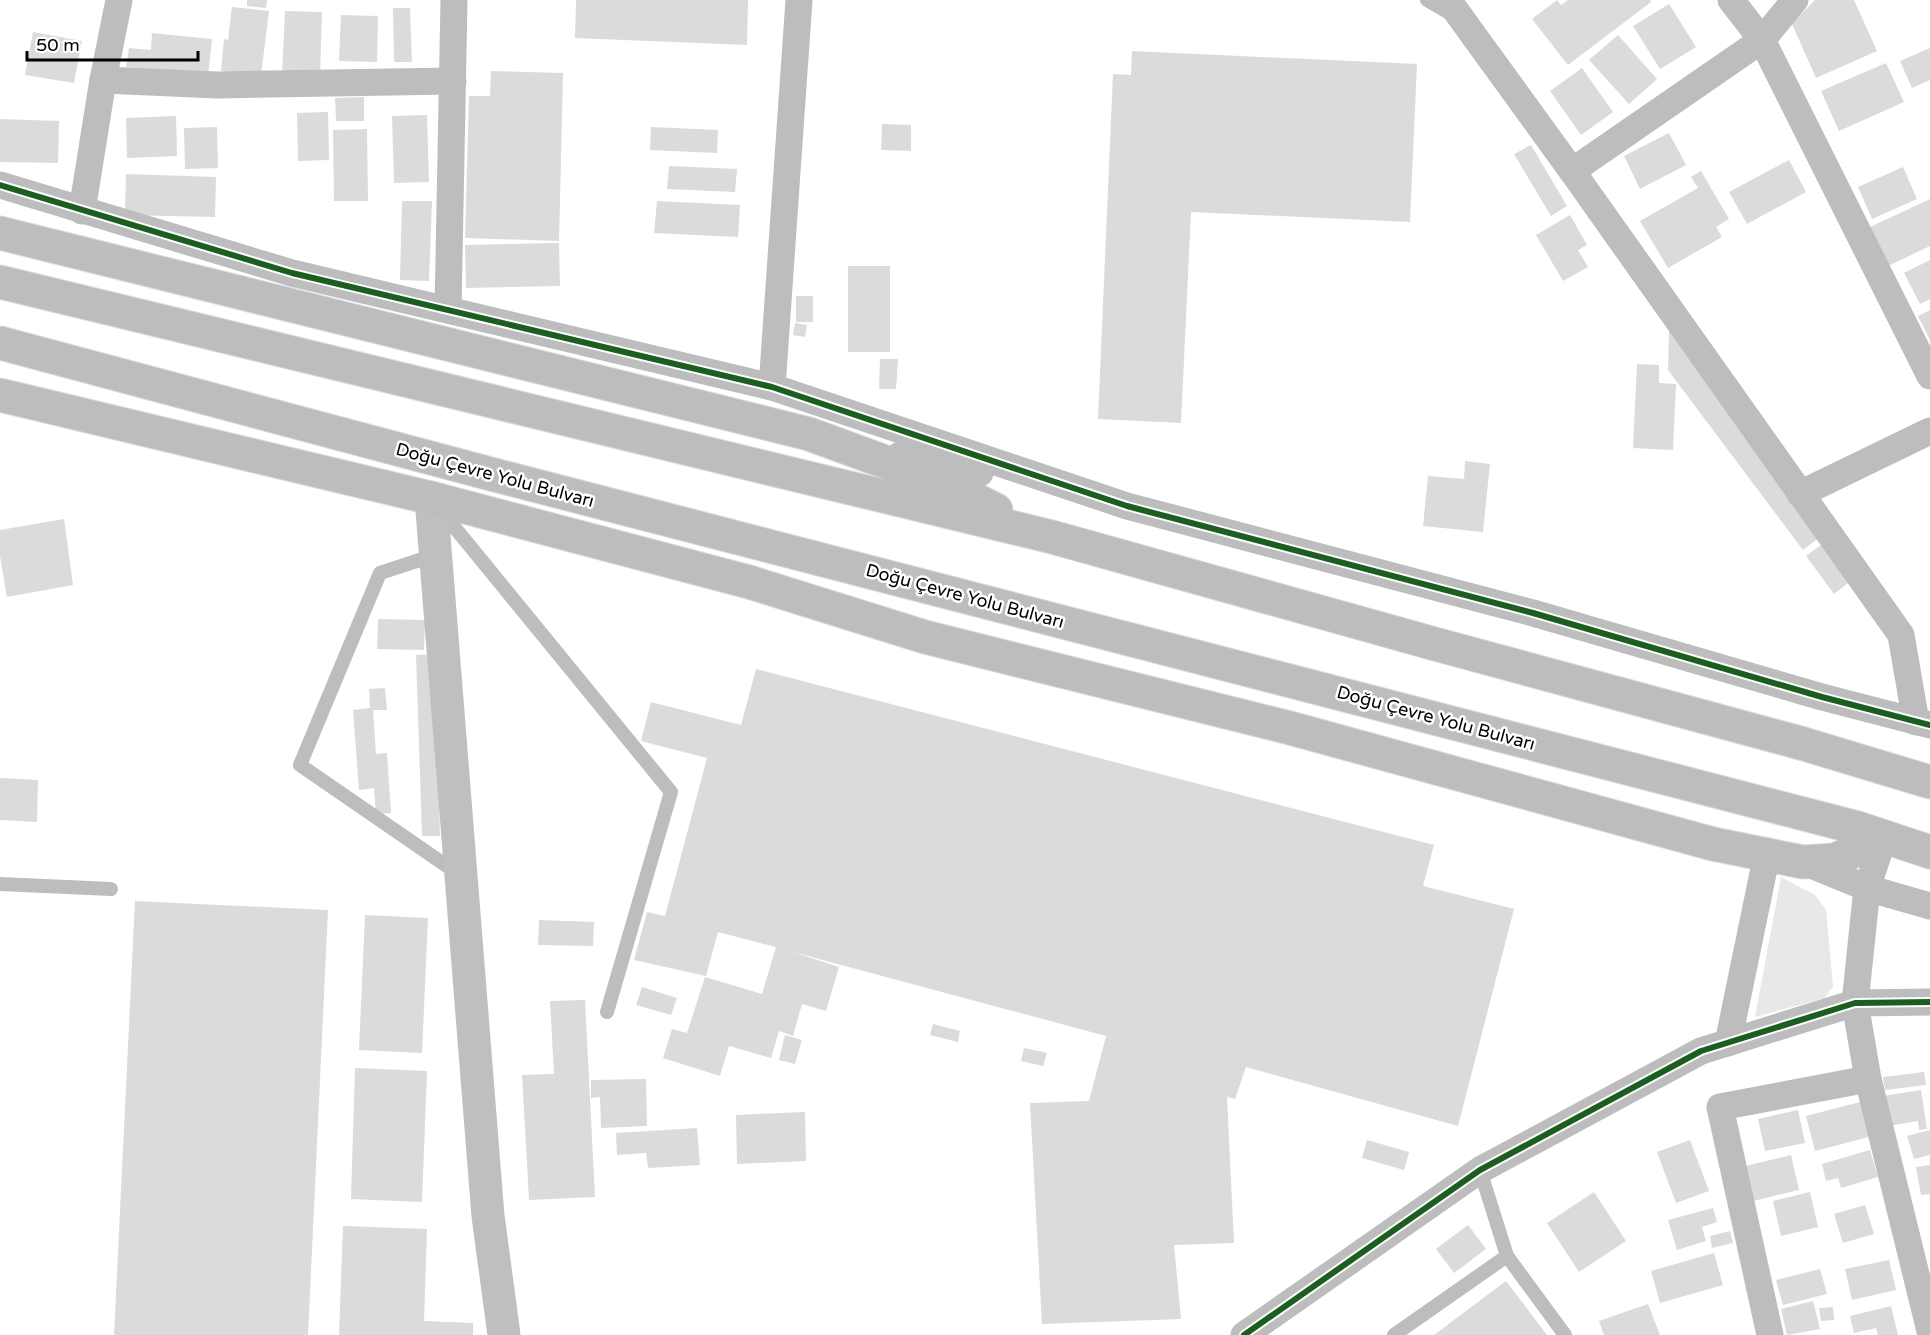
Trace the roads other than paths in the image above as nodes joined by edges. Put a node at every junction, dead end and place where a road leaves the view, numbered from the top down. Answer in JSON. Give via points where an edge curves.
{"nodes":[{"id":1,"x":119,"y":0,"type":"edge"},
{"id":2,"x":454,"y":0,"type":"edge"},
{"id":3,"x":799,"y":0,"type":"edge"},
{"id":4,"x":1427,"y":0,"type":"edge"},
{"id":5,"x":1448,"y":0,"type":"edge"},
{"id":6,"x":1731,"y":0,"type":"edge"},
{"id":7,"x":1787,"y":3,"type":"edge"},
{"id":8,"x":1464,"y":22,"type":"junction"},
{"id":9,"x":1762,"y":40,"type":"junction"},
{"id":10,"x":103,"y":80,"type":"junction"},
{"id":11,"x":453,"y":81,"type":"junction"},
{"id":12,"x":1572,"y":171,"type":"junction"},
{"id":13,"x":0,"y":185,"type":"edge"},
{"id":14,"x":82,"y":211,"type":"junction"},
{"id":15,"x":0,"y":233,"type":"edge"},
{"id":16,"x":0,"y":282,"type":"edge"},
{"id":17,"x":448,"y":310,"type":"junction"},
{"id":18,"x":0,"y":344,"type":"edge"},
{"id":19,"x":1930,"y":376,"type":"edge"},
{"id":20,"x":772,"y":387,"type":"junction"},
{"id":21,"x":0,"y":395,"type":"edge"},
{"id":22,"x":1930,"y":431,"type":"edge"},
{"id":23,"x":809,"y":434,"type":"junction"},
{"id":24,"x":1800,"y":494,"type":"junction"},
{"id":25,"x":431,"y":498,"type":"junction"},
{"id":26,"x":1127,"y":506,"type":"junction"},
{"id":27,"x":1052,"y":537,"type":"junction"},
{"id":28,"x":435,"y":555,"type":"junction"},
{"id":29,"x":1923,"y":723,"type":"edge"},
{"id":30,"x":1930,"y":782,"type":"edge"},
{"id":31,"x":1884,"y":837,"type":"junction"},
{"id":32,"x":1930,"y":852,"type":"edge"},
{"id":33,"x":1767,"y":854,"type":"junction"},
{"id":34,"x":1803,"y":862,"type":"junction"},
{"id":35,"x":461,"y":876,"type":"junction"},
{"id":36,"x":0,"y":884,"type":"edge"},
{"id":37,"x":1867,"y":888,"type":"junction"},
{"id":38,"x":111,"y":889,"type":"dead end"},
{"id":39,"x":1930,"y":906,"type":"edge"},
{"id":40,"x":1930,"y":1002,"type":"edge"},
{"id":41,"x":1855,"y":1003,"type":"junction"},
{"id":42,"x":607,"y":1012,"type":"dead end"},
{"id":43,"x":1728,"y":1043,"type":"junction"},
{"id":44,"x":1868,"y":1080,"type":"junction"},
{"id":45,"x":1480,"y":1170,"type":"junction"},
{"id":46,"x":1507,"y":1256,"type":"junction"},
{"id":47,"x":1930,"y":1331,"type":"edge"},
{"id":48,"x":504,"y":1335,"type":"edge"},
{"id":49,"x":1244,"y":1335,"type":"edge"},
{"id":50,"x":1394,"y":1335,"type":"edge"},
{"id":51,"x":1565,"y":1335,"type":"edge"},
{"id":52,"x":1770,"y":1335,"type":"edge"}],
"edges":[{"from":1,"to":10,"type":"street"},
{"from":2,"to":11,"type":"street"},
{"from":3,"to":20,"type":"street"},
{"from":4,"to":8,"type":"lane"},
{"from":5,"to":8,"type":"street"},
{"from":6,"to":9,"type":"street"},
{"from":7,"to":9,"type":"street"},
{"from":8,"to":12,"type":"street"},
{"from":9,"to":12,"type":"street"},
{"from":9,"to":19,"type":"street"},
{"from":10,"to":11,"type":"street","via":[[217,85]]},
{"from":10,"to":14,"type":"street"},
{"from":11,"to":17,"type":"street"},
{"from":12,"to":24,"type":"street"},
{"from":13,"to":14,"type":"street"},
{"from":14,"to":17,"type":"street","via":[[292,273]]},
{"from":15,"to":23,"type":"highway"},
{"from":16,"to":27,"type":"highway"},
{"from":17,"to":20,"type":"street"},
{"from":18,"to":31,"type":"highway","name":"Doğu Çevre Yolu Bulvarı"},
{"from":20,"to":26,"type":"street"},
{"from":21,"to":25,"type":"highway"},
{"from":22,"to":24,"type":"street"},
{"from":23,"to":26,"type":"street"},
{"from":23,"to":27,"type":"highway","via":[[940,482]]},
{"from":24,"to":29,"type":"street","via":[[1901,635]]},
{"from":25,"to":28,"type":"main road"},
{"from":25,"to":33,"type":"highway","via":[[749,582],[925,637],[1290,728],[1713,844]]},
{"from":25,"to":42,"type":"lane","via":[[671,792]]},
{"from":26,"to":29,"type":"street","via":[[1533,613]]},
{"from":27,"to":30,"type":"highway"},
{"from":28,"to":35,"type":"main road"},
{"from":28,"to":35,"type":"lane","via":[[380,573],[300,765]]},
{"from":31,"to":32,"type":"highway","name":"Doğu Çevre Yolu Bulvarı"},
{"from":31,"to":34,"type":"highway","via":[[1835,860]]},
{"from":31,"to":37,"type":"street"},
{"from":33,"to":34,"type":"highway"},
{"from":33,"to":43,"type":"street"},
{"from":34,"to":37,"type":"street"},
{"from":35,"to":48,"type":"main road","via":[[488,1216]]},
{"from":36,"to":38,"type":"lane"},
{"from":37,"to":39,"type":"street"},
{"from":37,"to":41,"type":"street"},
{"from":40,"to":41,"type":"street"},
{"from":41,"to":43,"type":"street"},
{"from":41,"to":44,"type":"street"},
{"from":43,"to":45,"type":"street","via":[[1701,1051]]},
{"from":44,"to":47,"type":"street"},
{"from":44,"to":52,"type":"street","via":[[1720,1107]]},
{"from":45,"to":46,"type":"lane"},
{"from":45,"to":49,"type":"street"},
{"from":46,"to":50,"type":"lane"},
{"from":46,"to":51,"type":"lane"}]}
